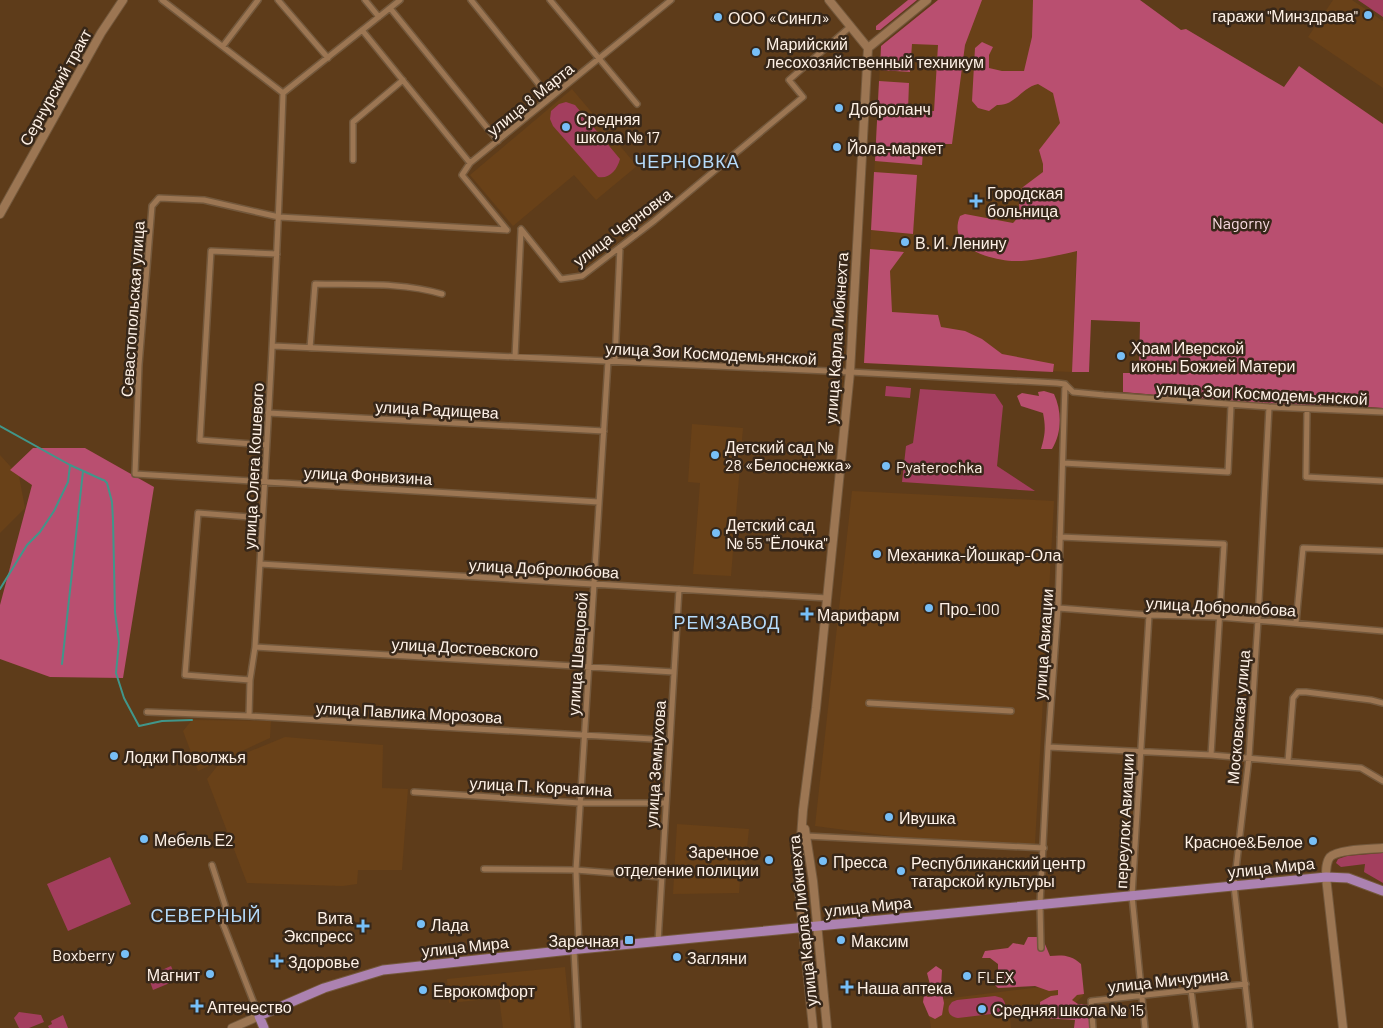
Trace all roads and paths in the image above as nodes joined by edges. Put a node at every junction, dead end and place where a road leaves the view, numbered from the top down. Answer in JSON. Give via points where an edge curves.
{"nodes":[{"id":1,"x":123,"y":0,"type":"edge"},
{"id":2,"x":258,"y":0,"type":"edge"},
{"id":3,"x":278,"y":0,"type":"edge"},
{"id":4,"x":364,"y":0,"type":"edge"},
{"id":5,"x":400,"y":0,"type":"edge"},
{"id":6,"x":471,"y":0,"type":"edge"},
{"id":7,"x":550,"y":0,"type":"edge"},
{"id":8,"x":671,"y":0,"type":"edge"},
{"id":9,"x":829,"y":0,"type":"edge"},
{"id":10,"x":927,"y":0,"type":"edge"},
{"id":11,"x":164,"y":1,"type":"edge"},
{"id":12,"x":390,"y":8,"type":"junction"},
{"id":13,"x":379,"y":17,"type":"junction"},
{"id":14,"x":851,"y":26,"type":"junction"},
{"id":15,"x":362,"y":30,"type":"junction"},
{"id":16,"x":223,"y":46,"type":"junction"},
{"id":17,"x":868,"y":48,"type":"junction"},
{"id":18,"x":328,"y":58,"type":"junction"},
{"id":19,"x":599,"y":59,"type":"junction"},
{"id":20,"x":403,"y":80,"type":"junction"},
{"id":21,"x":283,"y":93,"type":"junction"},
{"id":22,"x":550,"y":98,"type":"junction"},
{"id":23,"x":636,"y":104,"type":"dead end"},
{"id":24,"x":498,"y":140,"type":"junction"},
{"id":25,"x":353,"y":160,"type":"dead end"},
{"id":26,"x":470,"y":163,"type":"junction"},
{"id":27,"x":0,"y":214,"type":"edge"},
{"id":28,"x":279,"y":217,"type":"junction"},
{"id":29,"x":620,"y":247,"type":"junction"},
{"id":30,"x":277,"y":254,"type":"junction"},
{"id":31,"x":442,"y":294,"type":"dead end"},
{"id":32,"x":273,"y":346,"type":"junction"},
{"id":33,"x":310,"y":348,"type":"junction"},
{"id":34,"x":515,"y":357,"type":"junction"},
{"id":35,"x":608,"y":361,"type":"junction"},
{"id":36,"x":615,"y":361,"type":"junction"},
{"id":37,"x":850,"y":372,"type":"junction"},
{"id":38,"x":1064,"y":384,"type":"junction"},
{"id":39,"x":1231,"y":404,"type":"junction"},
{"id":40,"x":1269,"y":407,"type":"junction"},
{"id":41,"x":1307,"y":409,"type":"junction"},
{"id":42,"x":268,"y":412,"type":"junction"},
{"id":43,"x":1383,"y":412,"type":"edge"},
{"id":44,"x":604,"y":432,"type":"junction"},
{"id":45,"x":266,"y":445,"type":"junction"},
{"id":46,"x":1063,"y":463,"type":"junction"},
{"id":47,"x":135,"y":474,"type":"joint"},
{"id":48,"x":1383,"y":481,"type":"edge"},
{"id":49,"x":264,"y":482,"type":"junction"},
{"id":50,"x":600,"y":502,"type":"junction"},
{"id":51,"x":262,"y":518,"type":"junction"},
{"id":52,"x":1060,"y":537,"type":"junction"},
{"id":53,"x":1383,"y":551,"type":"edge"},
{"id":54,"x":260,"y":564,"type":"junction"},
{"id":55,"x":594,"y":584,"type":"junction"},
{"id":56,"x":679,"y":589,"type":"junction"},
{"id":57,"x":828,"y":598,"type":"junction"},
{"id":58,"x":1058,"y":608,"type":"junction"},
{"id":59,"x":1149,"y":615,"type":"junction"},
{"id":60,"x":1220,"y":617,"type":"junction"},
{"id":61,"x":1258,"y":620,"type":"junction"},
{"id":62,"x":1296,"y":623,"type":"junction"},
{"id":63,"x":1383,"y":631,"type":"edge"},
{"id":64,"x":255,"y":647,"type":"junction"},
{"id":65,"x":589,"y":666,"type":"junction"},
{"id":66,"x":674,"y":672,"type":"junction"},
{"id":67,"x":250,"y":680,"type":"junction"},
{"id":68,"x":869,"y":703,"type":"dead end"},
{"id":69,"x":1383,"y":703,"type":"edge"},
{"id":70,"x":1011,"y":711,"type":"dead end"},
{"id":71,"x":147,"y":712,"type":"dead end"},
{"id":72,"x":249,"y":716,"type":"junction"},
{"id":73,"x":585,"y":735,"type":"junction"},
{"id":74,"x":670,"y":740,"type":"junction"},
{"id":75,"x":1048,"y":747,"type":"junction"},
{"id":76,"x":1141,"y":752,"type":"junction"},
{"id":77,"x":1211,"y":754,"type":"junction"},
{"id":78,"x":1248,"y":757,"type":"junction"},
{"id":79,"x":1288,"y":761,"type":"junction"},
{"id":80,"x":1383,"y":781,"type":"edge"},
{"id":81,"x":414,"y":792,"type":"dead end"},
{"id":82,"x":580,"y":803,"type":"junction"},
{"id":83,"x":666,"y":803,"type":"junction"},
{"id":84,"x":803,"y":810,"type":"junction"},
{"id":85,"x":806,"y":836,"type":"junction"},
{"id":86,"x":1044,"y":848,"type":"junction"},
{"id":87,"x":1383,"y":848,"type":"edge"},
{"id":88,"x":212,"y":865,"type":"dead end"},
{"id":89,"x":484,"y":869,"type":"dead end"},
{"id":90,"x":576,"y":870,"type":"junction"},
{"id":91,"x":661,"y":877,"type":"junction"},
{"id":92,"x":1326,"y":877,"type":"junction"},
{"id":93,"x":1234,"y":886,"type":"junction"},
{"id":94,"x":1383,"y":892,"type":"edge"},
{"id":95,"x":1132,"y":896,"type":"junction"},
{"id":96,"x":1040,"y":904,"type":"junction"},
{"id":97,"x":816,"y":926,"type":"junction"},
{"id":98,"x":803,"y":928,"type":"junction"},
{"id":99,"x":658,"y":942,"type":"junction"},
{"id":100,"x":1041,"y":948,"type":"dead end"},
{"id":101,"x":577,"y":950,"type":"junction"},
{"id":102,"x":1246,"y":984,"type":"junction"},
{"id":103,"x":1191,"y":990,"type":"junction"},
{"id":104,"x":1142,"y":996,"type":"junction"},
{"id":105,"x":259,"y":1016,"type":"junction"},
{"id":106,"x":232,"y":1028,"type":"edge"},
{"id":107,"x":264,"y":1028,"type":"edge"},
{"id":108,"x":578,"y":1028,"type":"edge"},
{"id":109,"x":813,"y":1028,"type":"edge"},
{"id":110,"x":827,"y":1028,"type":"edge"},
{"id":111,"x":1094,"y":1028,"type":"edge"},
{"id":112,"x":1145,"y":1028,"type":"edge"},
{"id":113,"x":1196,"y":1028,"type":"edge"},
{"id":114,"x":1250,"y":1028,"type":"edge"},
{"id":115,"x":1343,"y":1028,"type":"edge"}],
"edges":[{"from":1,"to":27,"type":"main road","name":"Сернурский тракт"},
{"from":2,"to":16,"type":"street"},
{"from":3,"to":18,"type":"street"},
{"from":4,"to":13,"type":"street"},
{"from":5,"to":12,"type":"street"},
{"from":6,"to":22,"type":"street"},
{"from":7,"to":19,"type":"street"},
{"from":8,"to":19,"type":"street","name":"улица 8 Марта"},
{"from":9,"to":14,"type":"main road"},
{"from":10,"to":17,"type":"main road"},
{"from":11,"to":16,"type":"street"},
{"from":12,"to":13,"type":"street"},
{"from":12,"to":24,"type":"street"},
{"from":13,"to":15,"type":"street"},
{"from":14,"to":17,"type":"main road"},
{"from":14,"to":29,"type":"street","name":"улица Черновка","via":[[789,80],[803,97]]},
{"from":15,"to":18,"type":"street"},
{"from":15,"to":20,"type":"street"},
{"from":16,"to":21,"type":"street"},
{"from":17,"to":37,"type":"main road","name":"улица Карла Либкнехта"},
{"from":18,"to":21,"type":"street"},
{"from":19,"to":22,"type":"street","name":"улица 8 Марта"},
{"from":19,"to":23,"type":"street"},
{"from":20,"to":25,"type":"street","via":[[353,122]]},
{"from":20,"to":26,"type":"street"},
{"from":21,"to":28,"type":"street","name":"улица Олега Кошевого"},
{"from":22,"to":24,"type":"street","name":"улица 8 Марта"},
{"from":24,"to":26,"type":"street","name":"улица 8 Марта"},
{"from":26,"to":28,"type":"street","name":"Севастопольская улица","via":[[462,175],[507,230]]},
{"from":28,"to":30,"type":"street","name":"улица Олега Кошевого"},
{"from":28,"to":47,"type":"street","name":"Севастопольская улица","via":[[204,200],[159,198],[152,206],[139,365]]},
{"from":29,"to":34,"type":"street","name":"улица Черновка","via":[[582,276],[560,279],[521,229]]},
{"from":29,"to":36,"type":"street"},
{"from":30,"to":32,"type":"street","name":"улица Олега Кошевого"},
{"from":30,"to":45,"type":"street","via":[[211,251],[201,420],[200,440]]},
{"from":31,"to":33,"type":"street","via":[[426,289],[380,285],[315,284]]},
{"from":32,"to":33,"type":"street","name":"улица Зои Космодемьянской"},
{"from":32,"to":42,"type":"street","name":"улица Олега Кошевого"},
{"from":33,"to":34,"type":"street","name":"улица Зои Космодемьянской"},
{"from":34,"to":35,"type":"street","name":"улица Зои Космодемьянской"},
{"from":35,"to":36,"type":"street","name":"улица Зои Космодемьянской"},
{"from":35,"to":44,"type":"street","name":"улица Шевцовой"},
{"from":36,"to":37,"type":"street","name":"улица Зои Космодемьянской"},
{"from":37,"to":38,"type":"street","name":"улица Зои Космодемьянской"},
{"from":37,"to":57,"type":"main road","name":"улица Карла Либкнехта"},
{"from":38,"to":39,"type":"street","name":"улица Зои Космодемьянской","via":[[1073,392]]},
{"from":38,"to":46,"type":"street","name":"улица Авиации"},
{"from":39,"to":40,"type":"street","name":"улица Зои Космодемьянской"},
{"from":39,"to":46,"type":"street","via":[[1228,472]]},
{"from":40,"to":41,"type":"street","name":"улица Зои Космодемьянской"},
{"from":40,"to":61,"type":"street","name":"Московская улица"},
{"from":41,"to":43,"type":"street","name":"улица Зои Космодемьянской"},
{"from":41,"to":48,"type":"street","via":[[1306,477]]},
{"from":42,"to":44,"type":"street","name":"улица Радищева"},
{"from":42,"to":45,"type":"street","name":"улица Олега Кошевого"},
{"from":44,"to":50,"type":"street","name":"улица Шевцовой"},
{"from":45,"to":49,"type":"street","name":"улица Олега Кошевого"},
{"from":46,"to":52,"type":"street","name":"улица Авиации"},
{"from":47,"to":49,"type":"street","name":"улица Фонвизина"},
{"from":49,"to":50,"type":"street","name":"улица Фонвизина"},
{"from":49,"to":51,"type":"street","name":"улица Олега Кошевого"},
{"from":50,"to":55,"type":"street","name":"улица Шевцовой"},
{"from":51,"to":54,"type":"street","name":"улица Олега Кошевого"},
{"from":51,"to":67,"type":"street","via":[[198,513],[185,675]]},
{"from":52,"to":58,"type":"street","name":"улица Авиации"},
{"from":52,"to":60,"type":"street","via":[[1224,544]]},
{"from":53,"to":62,"type":"street","via":[[1303,548]]},
{"from":54,"to":55,"type":"street","name":"улица Добролюбова"},
{"from":54,"to":64,"type":"street","name":"улица Олега Кошевого"},
{"from":55,"to":56,"type":"street","name":"улица Добролюбова"},
{"from":55,"to":65,"type":"street","name":"улица Шевцовой"},
{"from":56,"to":57,"type":"street","name":"улица Добролюбова"},
{"from":56,"to":66,"type":"street","name":"улица Земнухова"},
{"from":57,"to":84,"type":"main road","name":"улица Карла Либкнехта"},
{"from":58,"to":59,"type":"street","name":"улица Добролюбова"},
{"from":58,"to":75,"type":"street","name":"улица Авиации"},
{"from":59,"to":60,"type":"street","name":"улица Добролюбова"},
{"from":59,"to":76,"type":"street","name":"переулок Авиации"},
{"from":60,"to":61,"type":"street","name":"улица Добролюбова"},
{"from":60,"to":77,"type":"street"},
{"from":61,"to":62,"type":"street","name":"улица Добролюбова"},
{"from":61,"to":78,"type":"street","name":"Московская улица"},
{"from":62,"to":63,"type":"street","name":"улица Добролюбова"},
{"from":64,"to":65,"type":"street","name":"улица Достоевского"},
{"from":64,"to":67,"type":"street","name":"улица Олега Кошевого"},
{"from":65,"to":66,"type":"street","name":"улица Достоевского"},
{"from":65,"to":73,"type":"street","name":"улица Шевцовой"},
{"from":66,"to":74,"type":"street","name":"улица Земнухова"},
{"from":67,"to":72,"type":"street","name":"улица Олега Кошевого"},
{"from":68,"to":70,"type":"street"},
{"from":69,"to":79,"type":"street","via":[[1298,692],[1293,698]]},
{"from":71,"to":72,"type":"street","name":"улица Павлика Морозова"},
{"from":72,"to":73,"type":"street","name":"улица Павлика Морозова"},
{"from":73,"to":74,"type":"street","name":"улица Павлика Морозова"},
{"from":73,"to":82,"type":"street","name":"улица Шевцовой"},
{"from":74,"to":83,"type":"street","name":"улица Земнухова"},
{"from":75,"to":76,"type":"street"},
{"from":75,"to":86,"type":"street","name":"улица Авиации"},
{"from":76,"to":77,"type":"street"},
{"from":76,"to":95,"type":"street","name":"переулок Авиации"},
{"from":77,"to":78,"type":"street"},
{"from":78,"to":79,"type":"street"},
{"from":78,"to":93,"type":"street","name":"Московская улица"},
{"from":79,"to":80,"type":"street","via":[[1361,768]]},
{"from":81,"to":82,"type":"street","name":"улица П. Корчагина"},
{"from":82,"to":83,"type":"street","name":"улица П. Корчагина"},
{"from":82,"to":90,"type":"street","name":"улица Шевцовой"},
{"from":83,"to":91,"type":"street","name":"улица Земнухова"},
{"from":84,"to":85,"type":"main road","name":"улица Карла Либкнехта"},
{"from":84,"to":98,"type":"main road","name":"улица Карла Либкнехта","via":[[798,880]]},
{"from":85,"to":86,"type":"street"},
{"from":85,"to":97,"type":"main road","name":"улица Карла Либкнехта"},
{"from":86,"to":96,"type":"street","name":"улица Авиации"},
{"from":87,"to":92,"type":"main road","via":[[1336,853],[1329,859]]},
{"from":88,"to":105,"type":"street","via":[[225,905],[223,924]]},
{"from":89,"to":90,"type":"street"},
{"from":90,"to":91,"type":"street"},
{"from":90,"to":101,"type":"street","name":"улица Шевцовой"},
{"from":91,"to":99,"type":"street","name":"улица Земнухова"},
{"from":92,"to":93,"type":"main road","name":"улица Мира"},
{"from":92,"to":94,"type":"main road","name":"улица Мира","via":[[1341,876]]},
{"from":92,"to":115,"type":"main road"},
{"from":93,"to":95,"type":"main road","name":"улица Мира"},
{"from":93,"to":102,"type":"street","name":"Московская улица"},
{"from":95,"to":96,"type":"main road","name":"улица Мира"},
{"from":95,"to":104,"type":"street","name":"переулок Авиации"},
{"from":96,"to":97,"type":"main road","name":"улица Мира"},
{"from":96,"to":100,"type":"street","name":"улица Авиации"},
{"from":97,"to":98,"type":"main road","name":"улица Мира"},
{"from":97,"to":110,"type":"main road","name":"улица Карла Либкнехта"},
{"from":98,"to":99,"type":"main road","name":"улица Мира"},
{"from":98,"to":109,"type":"main road","name":"улица Карла Либкнехта"},
{"from":99,"to":101,"type":"main road","name":"улица Мира"},
{"from":101,"to":105,"type":"main road","name":"улица Мира","via":[[383,970],[324,988]]},
{"from":101,"to":108,"type":"street","name":"улица Шевцовой"},
{"from":102,"to":103,"type":"street","name":"улица Мичурина"},
{"from":102,"to":114,"type":"street","name":"Московская улица"},
{"from":103,"to":104,"type":"street","name":"улица Мичурина"},
{"from":103,"to":113,"type":"street"},
{"from":104,"to":111,"type":"street","name":"улица Мичурина","via":[[1091,1001]]},
{"from":104,"to":112,"type":"street","name":"переулок Авиации"},
{"from":105,"to":106,"type":"main road"},
{"from":105,"to":107,"type":"main road"}]}
